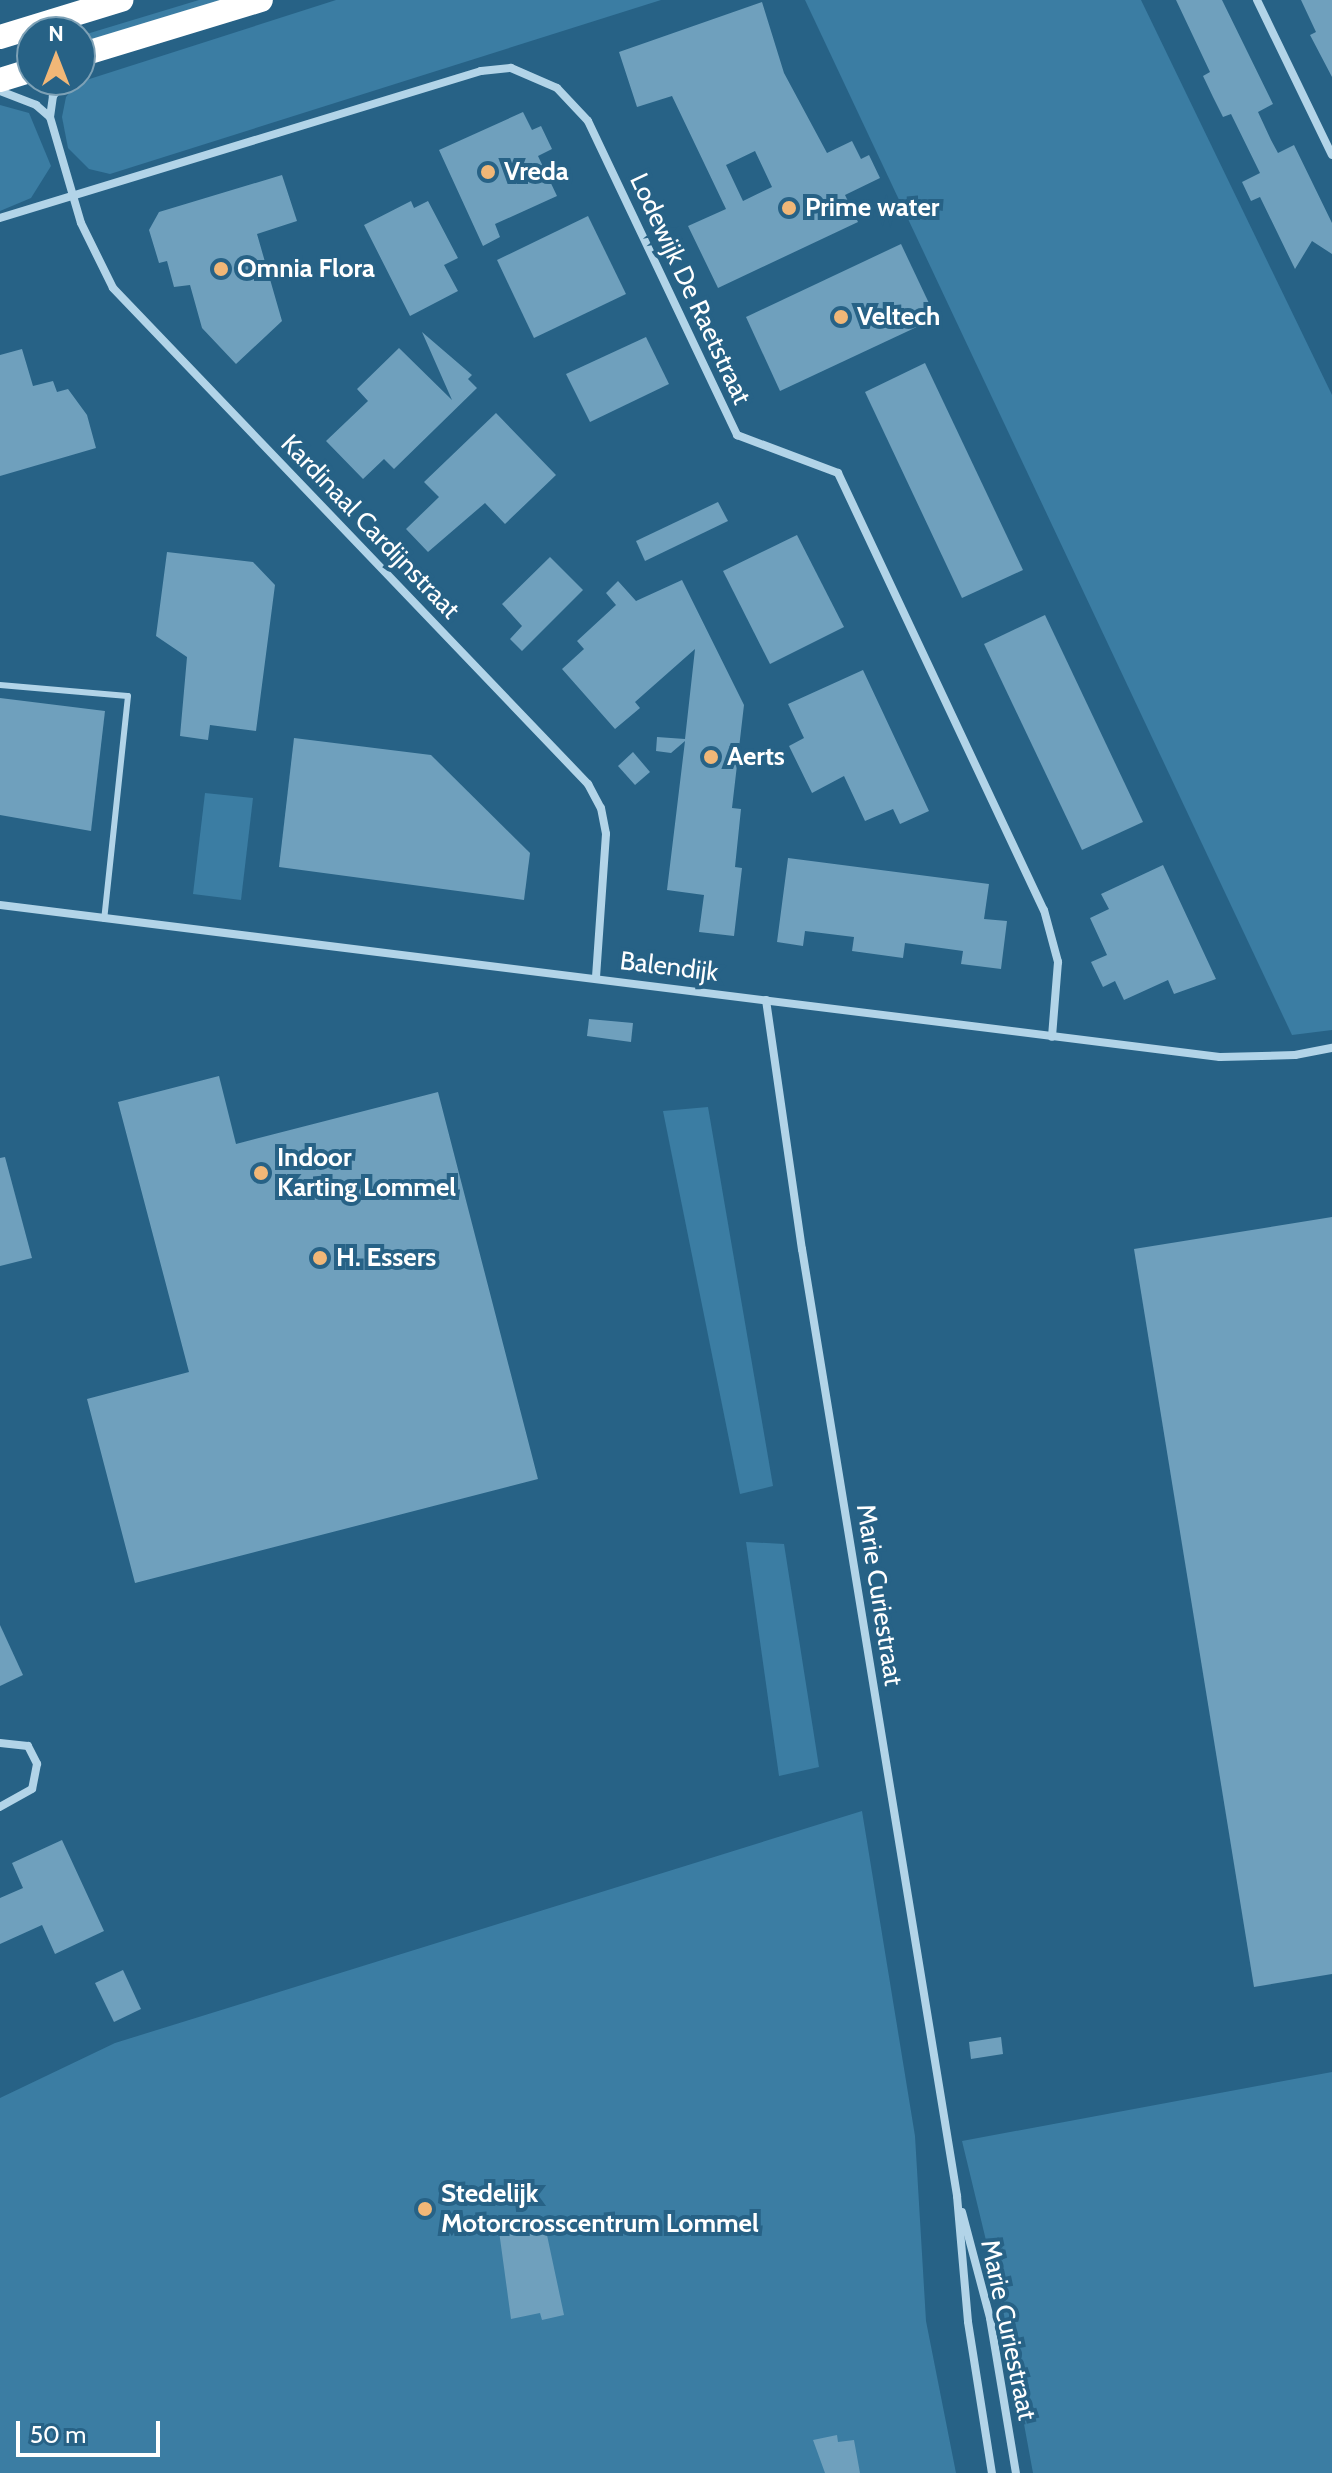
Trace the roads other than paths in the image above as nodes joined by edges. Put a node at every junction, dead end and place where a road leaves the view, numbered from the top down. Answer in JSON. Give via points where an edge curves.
{"nodes":[{"id":1,"x":121,"y":0,"type":"edge"},
{"id":2,"x":261,"y":0,"type":"edge"},
{"id":3,"x":1257,"y":0,"type":"edge"},
{"id":4,"x":0,"y":37,"type":"edge"},
{"id":5,"x":96,"y":53,"type":"edge"},
{"id":6,"x":0,"y":91,"type":"edge"},
{"id":7,"x":53,"y":96,"type":"edge"},
{"id":8,"x":50,"y":117,"type":"junction"},
{"id":9,"x":1332,"y":155,"type":"edge"},
{"id":10,"x":72,"y":196,"type":"junction"},
{"id":11,"x":0,"y":218,"type":"edge"},
{"id":12,"x":0,"y":685,"type":"edge"},
{"id":13,"x":0,"y":905,"type":"edge"},
{"id":14,"x":104,"y":919,"type":"junction"},
{"id":15,"x":596,"y":978,"type":"junction"},
{"id":16,"x":766,"y":1000,"type":"junction"},
{"id":17,"x":1052,"y":1037,"type":"junction"},
{"id":18,"x":1332,"y":1048,"type":"edge"},
{"id":19,"x":0,"y":1743,"type":"edge"},
{"id":20,"x":0,"y":1807,"type":"edge"},
{"id":21,"x":957,"y":2196,"type":"junction"},
{"id":22,"x":992,"y":2473,"type":"edge"},
{"id":23,"x":1016,"y":2473,"type":"edge"}],
"edges":[{"from":1,"to":4,"type":"highway"},
{"from":2,"to":5,"type":"highway"},
{"from":3,"to":9,"type":"street"},
{"from":6,"to":8,"type":"street","via":[[36,105]]},
{"from":7,"to":8,"type":"street"},
{"from":8,"to":10,"type":"street","name":"Kardinaal Cardijnstraat"},
{"from":10,"to":11,"type":"street","name":"Lodewijk De Raetstraat"},
{"from":10,"to":15,"type":"street","name":"Kardinaal Cardijnstraat","via":[[100,265],[134,315],[588,784],[601,808],[606,834]]},
{"from":10,"to":17,"type":"street","name":"Lodewijk De Raetstraat","via":[[481,71],[511,68],[535,75],[575,103],[737,435],[838,473],[1044,910],[1058,962]]},
{"from":12,"to":14,"type":"lane","via":[[128,696]]},
{"from":13,"to":14,"type":"street","name":"Balendijk"},
{"from":14,"to":15,"type":"street","name":"Balendijk"},
{"from":15,"to":16,"type":"street","name":"Balendijk"},
{"from":16,"to":17,"type":"street","name":"Balendijk"},
{"from":16,"to":21,"type":"street","name":"Marie Curiestraat"},
{"from":17,"to":18,"type":"street","name":"Balendijk","via":[[1220,1057],[1295,1055]]},
{"from":19,"to":20,"type":"street","via":[[28,1746],[37,1776],[32,1789]]},
{"from":21,"to":22,"type":"street","name":"Marie Curiestraat","via":[[968,2322]]},
{"from":21,"to":23,"type":"street","name":"Marie Curiestraat","via":[[990,2318]]}]}
